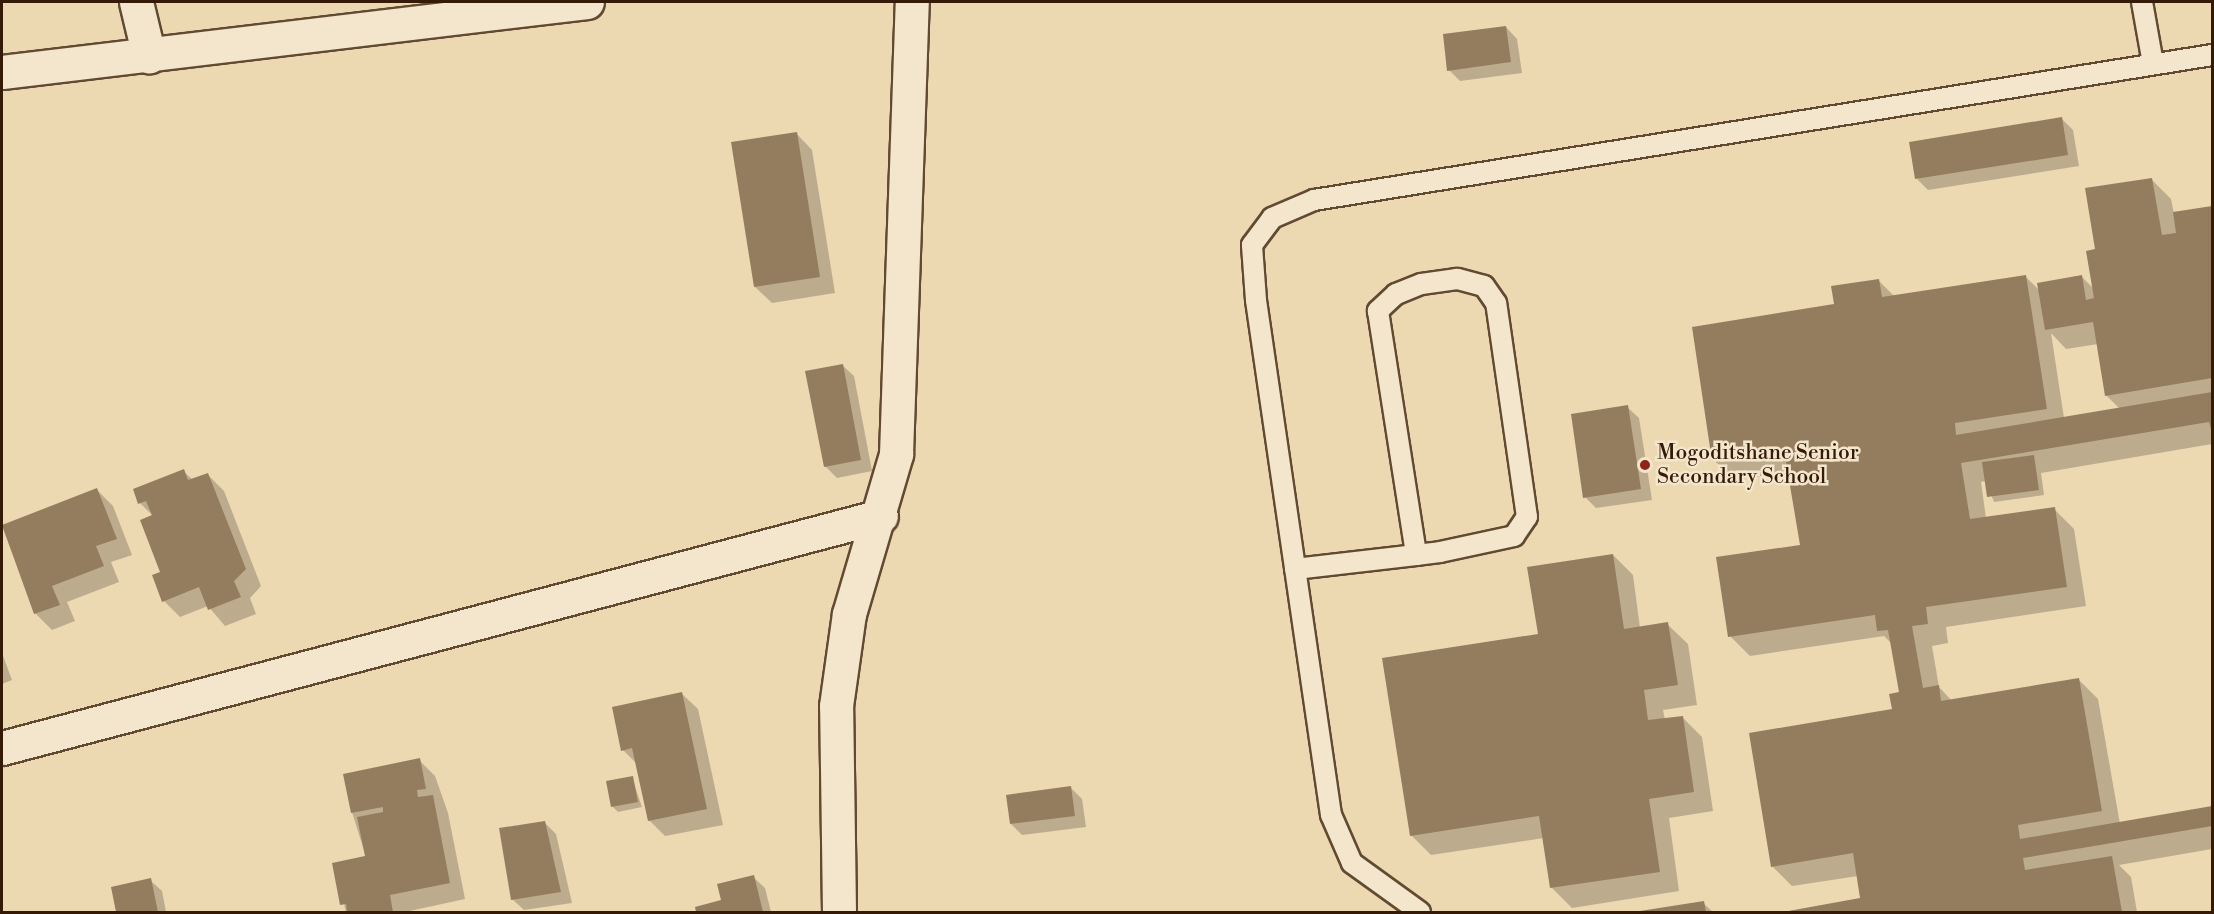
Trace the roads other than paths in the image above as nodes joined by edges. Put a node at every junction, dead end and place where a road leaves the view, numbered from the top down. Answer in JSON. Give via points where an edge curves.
{"nodes":[{"id":1,"x":136,"y":2,"type":"edge"},
{"id":2,"x":587,"y":2,"type":"edge"},
{"id":3,"x":912,"y":2,"type":"edge"},
{"id":4,"x":2142,"y":2,"type":"edge"},
{"id":5,"x":2212,"y":55,"type":"edge"},
{"id":6,"x":148,"y":56,"type":"junction"},
{"id":7,"x":2153,"y":64,"type":"junction"},
{"id":8,"x":2,"y":72,"type":"edge"},
{"id":9,"x":881,"y":516,"type":"junction"},
{"id":10,"x":1416,"y":555,"type":"junction"},
{"id":11,"x":1296,"y":569,"type":"junction"},
{"id":12,"x":2,"y":748,"type":"edge"},
{"id":13,"x":839,"y":912,"type":"edge"},
{"id":14,"x":1420,"y":912,"type":"edge"}],
"edges":[{"from":1,"to":6,"type":"street"},
{"from":2,"to":6,"type":"street"},
{"from":3,"to":9,"type":"street","via":[[900,397],[896,454]]},
{"from":4,"to":7,"type":"lane"},
{"from":5,"to":7,"type":"lane"},
{"from":6,"to":8,"type":"street"},
{"from":7,"to":11,"type":"lane","via":[[1314,200],[1272,218],[1252,245]]},
{"from":9,"to":12,"type":"street"},
{"from":9,"to":13,"type":"street","via":[[849,614],[836,706]]},
{"from":10,"to":10,"type":"lane","via":[[1514,536],[1527,517],[1496,303],[1484,285],[1458,279],[1421,284],[1396,294],[1378,310]]},
{"from":10,"to":11,"type":"lane"},
{"from":11,"to":14,"type":"lane","via":[[1331,815],[1352,863]]}]}
